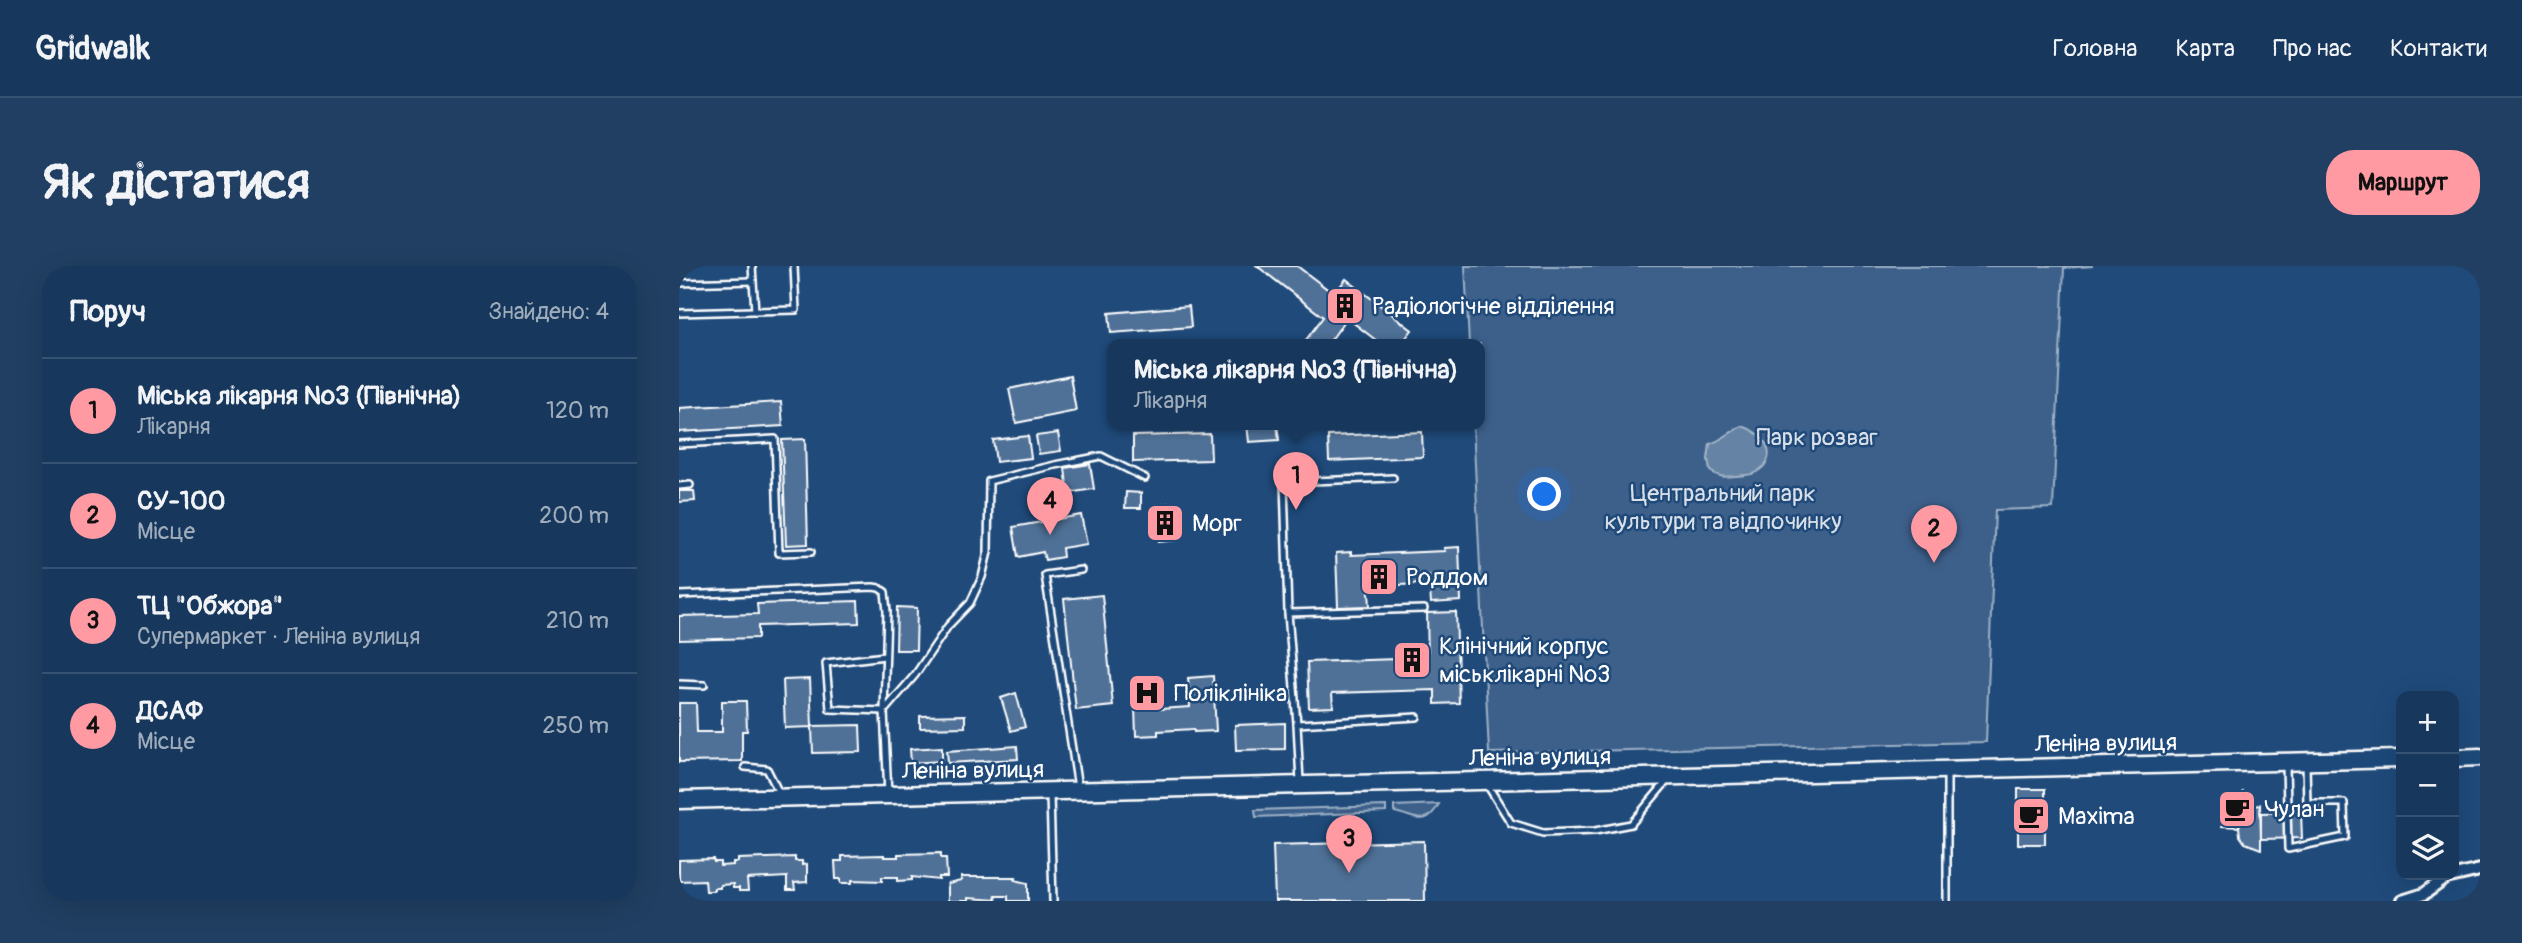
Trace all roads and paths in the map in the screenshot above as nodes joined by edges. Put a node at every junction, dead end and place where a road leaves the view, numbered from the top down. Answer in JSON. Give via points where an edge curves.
{"nodes":[{"id":1,"x":752,"y":266,"type":"edge"},
{"id":2,"x":794,"y":266,"type":"edge"},
{"id":3,"x":753,"y":281,"type":"junction"},
{"id":4,"x":679,"y":283,"type":"edge"},
{"id":5,"x":755,"y":311,"type":"junction"},
{"id":6,"x":679,"y":313,"type":"edge"},
{"id":7,"x":679,"y":444,"type":"edge"},
{"id":8,"x":1145,"y":478,"type":"dead end"},
{"id":9,"x":1393,"y":478,"type":"dead end"},
{"id":10,"x":690,"y":485,"type":"dead end"},
{"id":11,"x":679,"y":486,"type":"edge"},
{"id":12,"x":811,"y":552,"type":"dead end"},
{"id":13,"x":1080,"y":570,"type":"dead end"},
{"id":14,"x":679,"y":595,"type":"edge"},
{"id":15,"x":1424,"y":609,"type":"dead end"},
{"id":16,"x":1288,"y":613,"type":"junction"},
{"id":17,"x":885,"y":656,"type":"junction"},
{"id":18,"x":679,"y":684,"type":"edge"},
{"id":19,"x":704,"y":685,"type":"dead end"},
{"id":20,"x":884,"y":711,"type":"junction"},
{"id":21,"x":1417,"y":717,"type":"dead end"},
{"id":22,"x":1297,"y":724,"type":"junction"},
{"id":23,"x":2480,"y":757,"type":"edge"},
{"id":24,"x":2459,"y":758,"type":"edge"},
{"id":25,"x":2396,"y":759,"type":"edge"},
{"id":26,"x":2306,"y":761,"type":"junction"},
{"id":27,"x":2286,"y":762,"type":"junction"},
{"id":28,"x":745,"y":767,"type":"dead end"},
{"id":29,"x":1947,"y":769,"type":"junction"},
{"id":30,"x":1671,"y":776,"type":"junction"},
{"id":31,"x":1485,"y":781,"type":"junction"},
{"id":32,"x":1300,"y":785,"type":"junction"},
{"id":33,"x":1050,"y":791,"type":"junction"},
{"id":34,"x":1079,"y":791,"type":"junction"},
{"id":35,"x":888,"y":795,"type":"junction"},
{"id":36,"x":782,"y":798,"type":"junction"},
{"id":37,"x":679,"y":800,"type":"edge"},
{"id":38,"x":2480,"y":870,"type":"edge"},
{"id":39,"x":1053,"y":901,"type":"edge"},
{"id":40,"x":1947,"y":901,"type":"edge"},
{"id":41,"x":2402,"y":901,"type":"edge"}],
"edges":[{"from":1,"to":3,"type":"lane"},
{"from":2,"to":5,"type":"lane","via":[[796,310]]},
{"from":3,"to":4,"type":"lane"},
{"from":3,"to":5,"type":"lane"},
{"from":5,"to":6,"type":"lane"},
{"from":7,"to":12,"type":"lane","via":[[775,439],[779,553]]},
{"from":8,"to":20,"type":"lane","via":[[1101,456],[989,481],[988,552],[970,603]]},
{"from":9,"to":16,"type":"lane","via":[[1284,482]]},
{"from":10,"to":11,"type":"lane"},
{"from":13,"to":34,"type":"lane","via":[[1045,575]]},
{"from":14,"to":17,"type":"lane","via":[[879,588],[885,592],[887,612]]},
{"from":15,"to":16,"type":"lane"},
{"from":16,"to":22,"type":"lane"},
{"from":17,"to":20,"type":"lane"},
{"from":17,"to":20,"type":"lane","via":[[826,663],[830,709]]},
{"from":18,"to":19,"type":"lane"},
{"from":20,"to":35,"type":"lane"},
{"from":21,"to":22,"type":"lane"},
{"from":22,"to":32,"type":"lane"},
{"from":23,"to":24,"type":"main road"},
{"from":25,"to":26,"type":"main road","name":"Леніна вулиця"},
{"from":26,"to":27,"type":"main road","name":"Леніна вулиця"},
{"from":26,"to":27,"type":"lane","via":[[2307,803],[2344,803],[2345,837],[2288,849]]},
{"from":27,"to":29,"type":"main road","name":"Леніна вулиця"},
{"from":28,"to":36,"type":"lane","via":[[767,769]]},
{"from":29,"to":30,"type":"main road","name":"Леніна вулиця"},
{"from":29,"to":40,"type":"lane"},
{"from":30,"to":31,"type":"main road","name":"Леніна вулиця"},
{"from":30,"to":31,"type":"lane","via":[[1631,824],[1543,833],[1511,823]]},
{"from":31,"to":32,"type":"main road","name":"Леніна вулиця"},
{"from":32,"to":34,"type":"main road","name":"Леніна вулиця"},
{"from":33,"to":34,"type":"main road","name":"Леніна вулиця"},
{"from":33,"to":35,"type":"main road","name":"Леніна вулиця"},
{"from":33,"to":39,"type":"lane"},
{"from":35,"to":36,"type":"main road","name":"Леніна вулиця"},
{"from":36,"to":37,"type":"main road","name":"Леніна вулиця"},
{"from":38,"to":41,"type":"street","via":[[2446,878],[2424,894]]}]}
